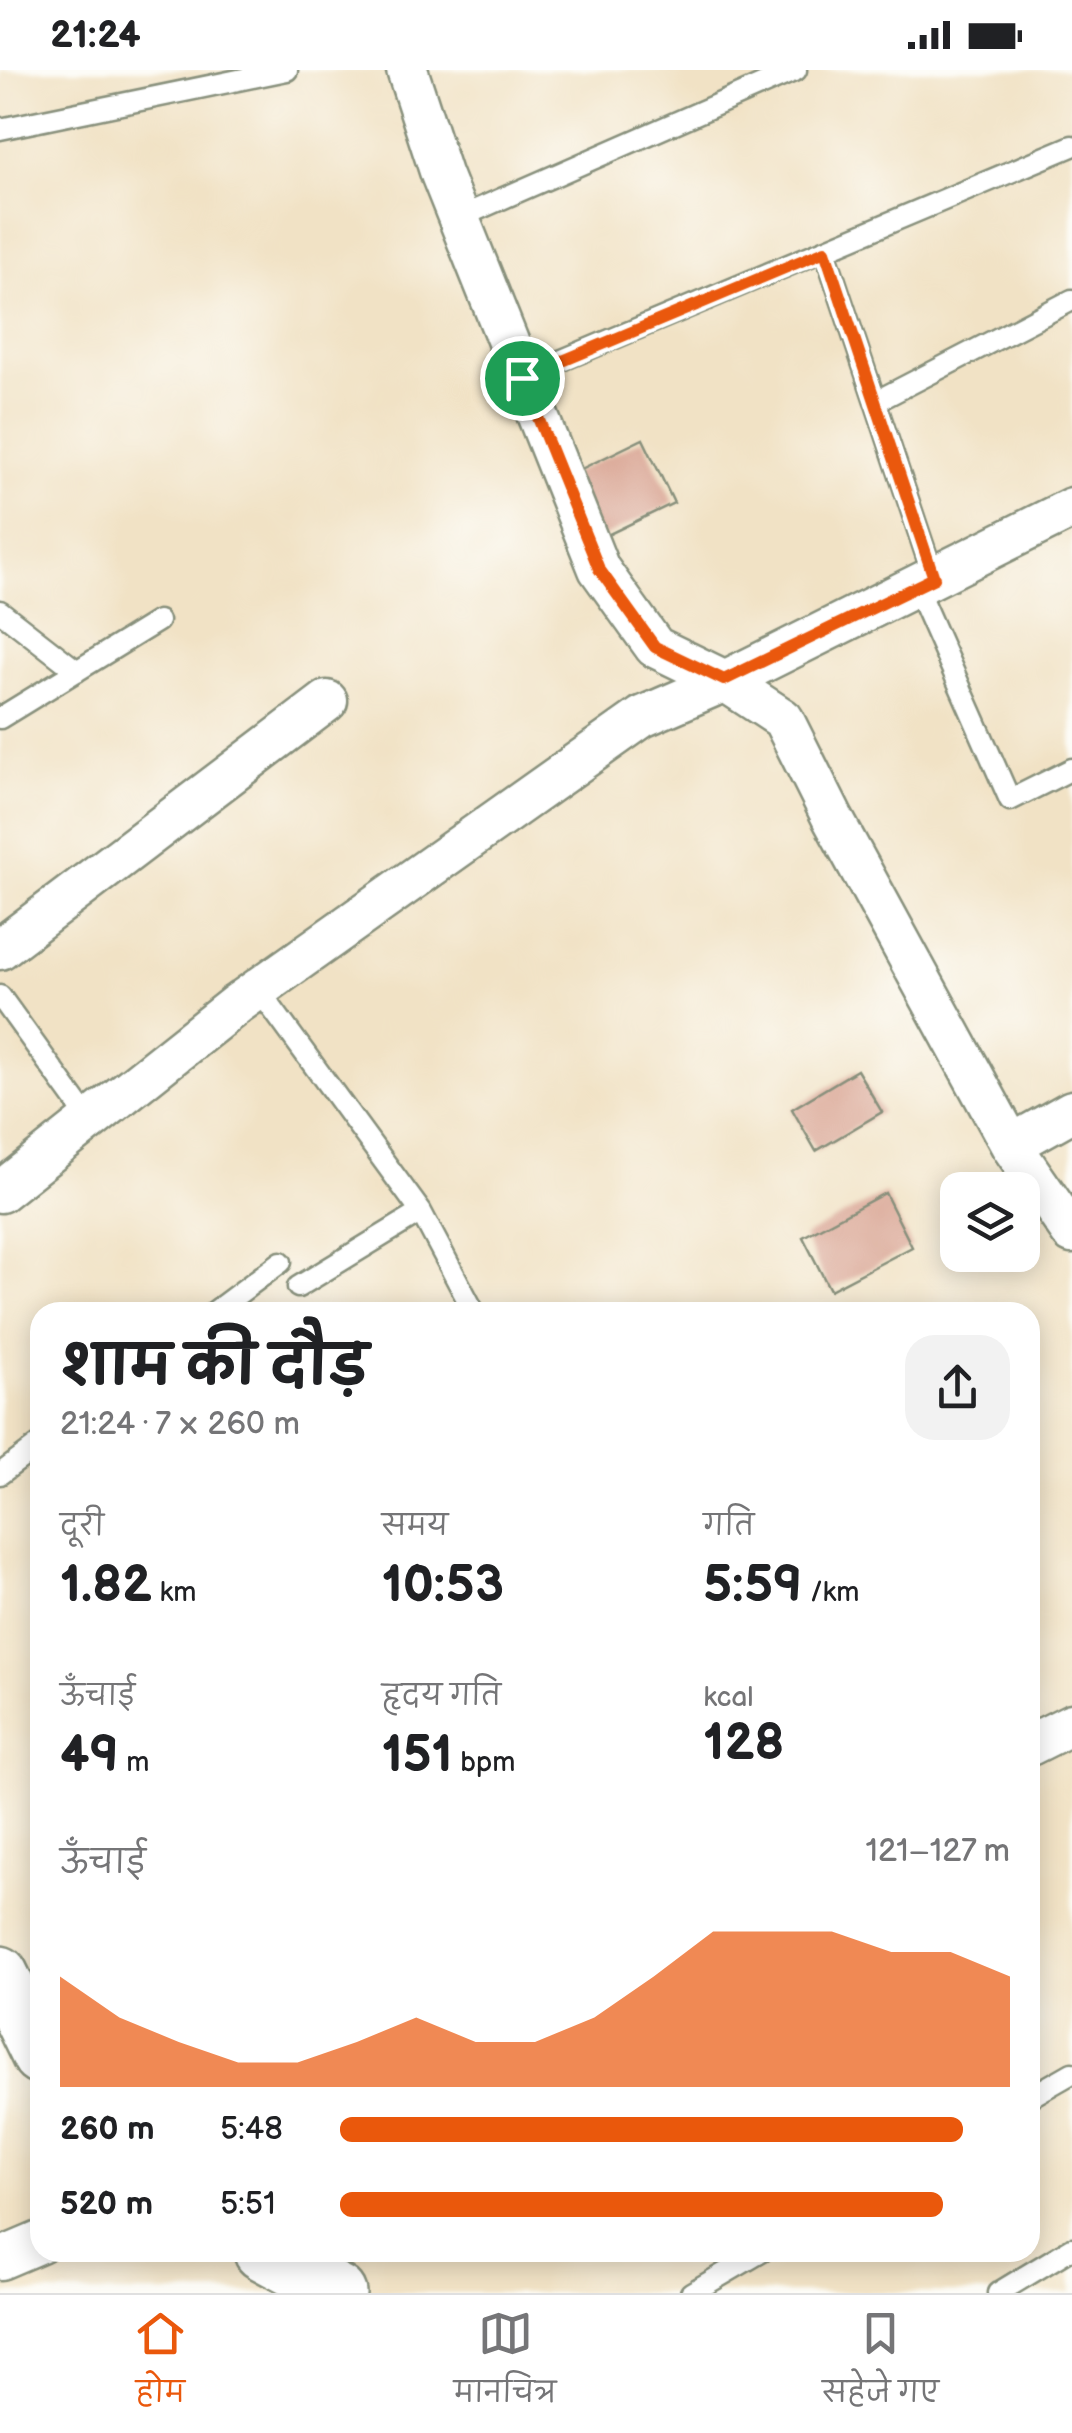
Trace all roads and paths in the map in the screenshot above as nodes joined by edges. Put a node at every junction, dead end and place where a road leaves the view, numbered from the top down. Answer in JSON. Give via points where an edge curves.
{"nodes":[{"id":1,"x":287,"y":70,"type":"edge"},
{"id":2,"x":407,"y":70,"type":"edge"},
{"id":3,"x":796,"y":70,"type":"edge"},
{"id":4,"x":0,"y":128,"type":"edge"},
{"id":5,"x":1072,"y":146,"type":"edge"},
{"id":6,"x":458,"y":218,"type":"junction"},
{"id":7,"x":825,"y":251,"type":"junction"},
{"id":8,"x":1072,"y":300,"type":"edge"},
{"id":9,"x":522,"y":378,"type":"junction"},
{"id":10,"x":876,"y":402,"type":"junction"},
{"id":11,"x":1072,"y":508,"type":"edge"},
{"id":12,"x":925,"y":582,"type":"junction"},
{"id":13,"x":0,"y":611,"type":"edge"},
{"id":14,"x":158,"y":621,"type":"dead end"},
{"id":15,"x":77,"y":670,"type":"junction"},
{"id":16,"x":724,"y":680,"type":"junction"},
{"id":17,"x":326,"y":701,"type":"dead end"},
{"id":18,"x":0,"y":718,"type":"edge"},
{"id":19,"x":1072,"y":768,"type":"edge"},
{"id":20,"x":0,"y":950,"type":"edge"},
{"id":21,"x":258,"y":989,"type":"junction"},
{"id":22,"x":0,"y":996,"type":"edge"},
{"id":23,"x":1072,"y":1111,"type":"edge"},
{"id":24,"x":90,"y":1121,"type":"junction"},
{"id":25,"x":1011,"y":1145,"type":"junction"},
{"id":26,"x":0,"y":1192,"type":"edge"},
{"id":27,"x":422,"y":1212,"type":"junction"},
{"id":28,"x":1072,"y":1233,"type":"edge"},
{"id":29,"x":281,"y":1262,"type":"dead end"},
{"id":30,"x":298,"y":1287,"type":"dead end"},
{"id":31,"x":227,"y":1302,"type":"edge"},
{"id":32,"x":469,"y":1302,"type":"edge"},
{"id":33,"x":30,"y":1452,"type":"edge"},
{"id":34,"x":0,"y":1474,"type":"edge"},
{"id":35,"x":1072,"y":1724,"type":"edge"},
{"id":36,"x":1040,"y":1739,"type":"edge"},
{"id":37,"x":5,"y":1995,"type":"edge"},
{"id":38,"x":30,"y":2039,"type":"edge"},
{"id":39,"x":1072,"y":2073,"type":"edge"},
{"id":40,"x":1040,"y":2091,"type":"edge"},
{"id":41,"x":30,"y":2246,"type":"edge"},
{"id":42,"x":1072,"y":2248,"type":"edge"},
{"id":43,"x":0,"y":2259,"type":"edge"},
{"id":44,"x":281,"y":2262,"type":"edge"},
{"id":45,"x":744,"y":2262,"type":"edge"},
{"id":46,"x":338,"y":2293,"type":"edge"},
{"id":47,"x":691,"y":2293,"type":"edge"},
{"id":48,"x":998,"y":2293,"type":"edge"}],
"edges":[{"from":1,"to":4,"type":"lane"},
{"from":2,"to":6,"type":"street"},
{"from":3,"to":6,"type":"lane"},
{"from":5,"to":7,"type":"lane"},
{"from":6,"to":9,"type":"street"},
{"from":7,"to":9,"type":"lane"},
{"from":7,"to":10,"type":"lane"},
{"from":8,"to":10,"type":"lane"},
{"from":9,"to":16,"type":"street","via":[[599,569],[655,647]]},
{"from":10,"to":12,"type":"lane"},
{"from":11,"to":12,"type":"street"},
{"from":12,"to":16,"type":"street"},
{"from":12,"to":19,"type":"lane","via":[[1010,800]]},
{"from":13,"to":15,"type":"lane"},
{"from":14,"to":15,"type":"lane"},
{"from":15,"to":18,"type":"lane"},
{"from":16,"to":21,"type":"street","via":[[642,717]]},
{"from":16,"to":25,"type":"street","via":[[783,718]]},
{"from":17,"to":20,"type":"street"},
{"from":21,"to":24,"type":"street"},
{"from":21,"to":27,"type":"lane"},
{"from":22,"to":24,"type":"lane"},
{"from":23,"to":25,"type":"street"},
{"from":24,"to":26,"type":"street"},
{"from":25,"to":28,"type":"street"},
{"from":27,"to":30,"type":"lane"},
{"from":27,"to":32,"type":"lane"},
{"from":29,"to":31,"type":"lane"},
{"from":33,"to":34,"type":"lane"},
{"from":35,"to":36,"type":"street"},
{"from":37,"to":38,"type":"street"},
{"from":39,"to":40,"type":"lane"},
{"from":41,"to":43,"type":"street"},
{"from":42,"to":48,"type":"lane"},
{"from":44,"to":46,"type":"street"},
{"from":45,"to":47,"type":"lane"}]}
